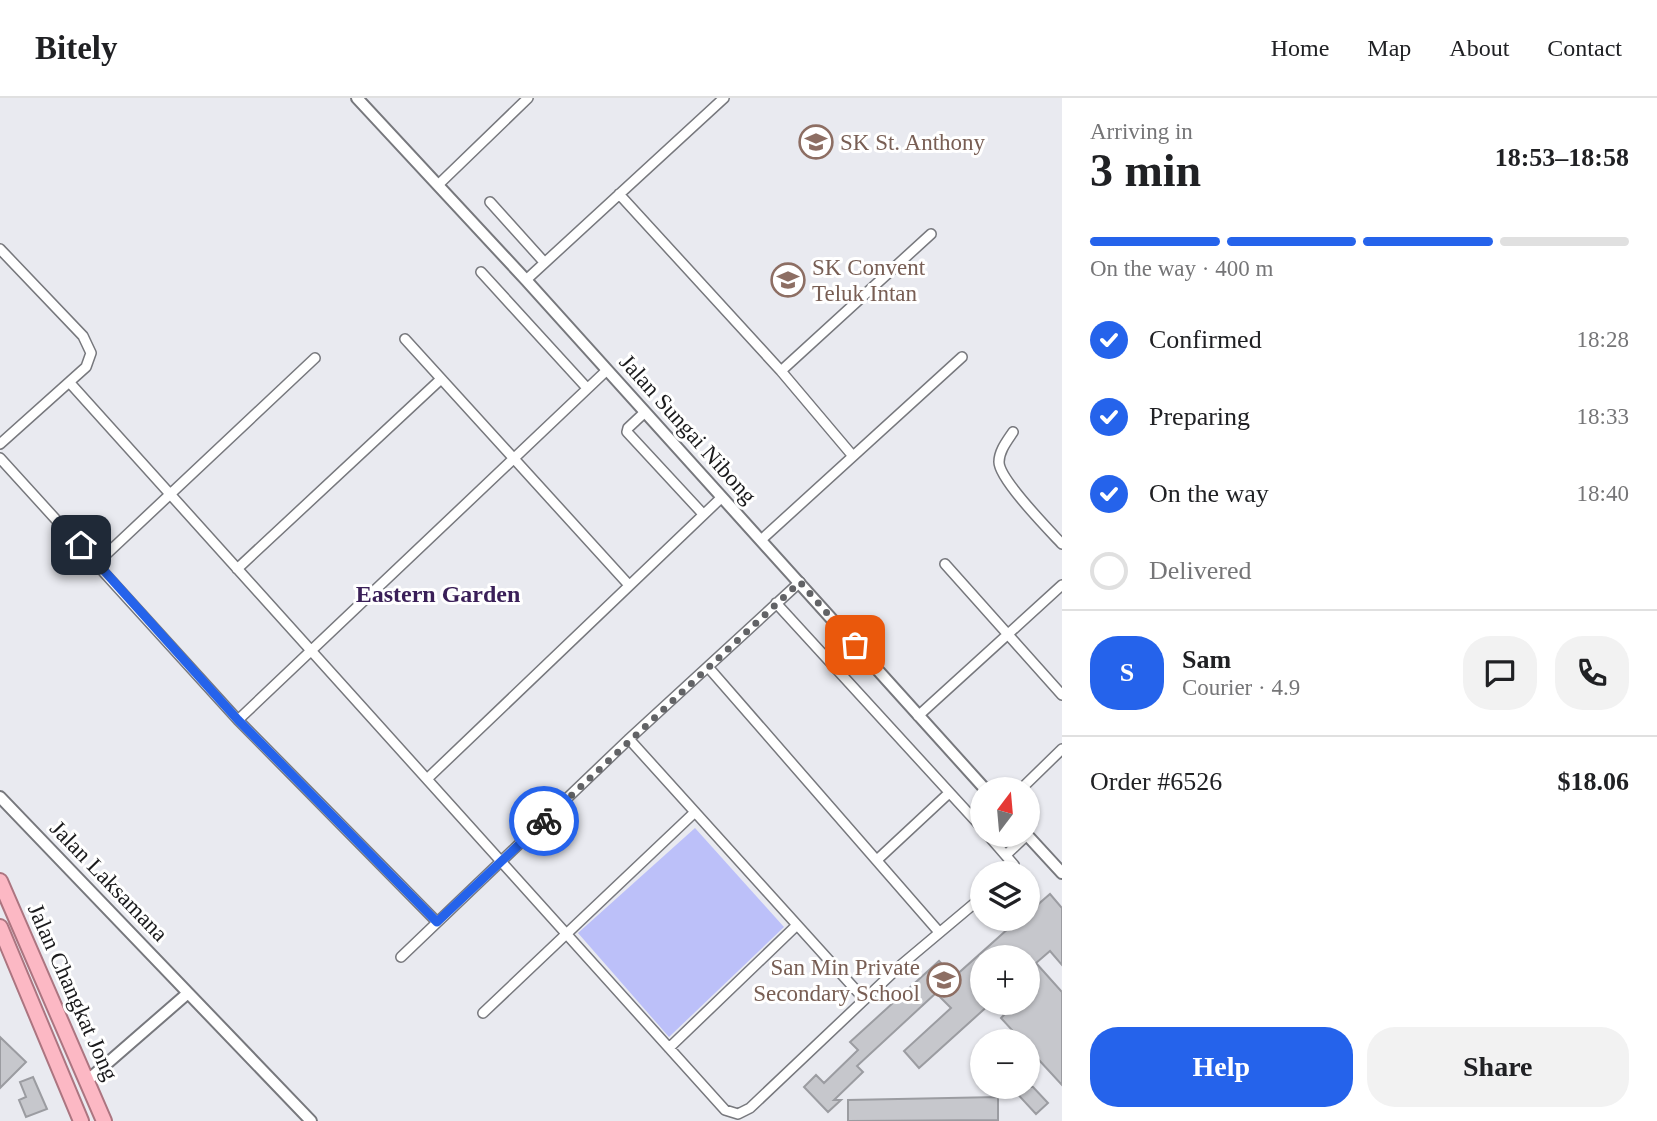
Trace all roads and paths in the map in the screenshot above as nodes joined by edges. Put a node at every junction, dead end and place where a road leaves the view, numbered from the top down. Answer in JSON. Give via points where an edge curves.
{"nodes":[{"id":1,"x":358,"y":98,"type":"edge"},
{"id":2,"x":528,"y":98,"type":"edge"},
{"id":3,"x":724,"y":98,"type":"edge"},
{"id":4,"x":438,"y":185,"type":"junction"},
{"id":5,"x":619,"y":194,"type":"junction"},
{"id":6,"x":491,"y":202,"type":"dead end"},
{"id":7,"x":931,"y":233,"type":"dead end"},
{"id":8,"x":0,"y":249,"type":"edge"},
{"id":9,"x":544,"y":262,"type":"junction"},
{"id":10,"x":481,"y":272,"type":"dead end"},
{"id":11,"x":526,"y":279,"type":"junction"},
{"id":12,"x":405,"y":339,"type":"dead end"},
{"id":13,"x":962,"y":356,"type":"dead end"},
{"id":14,"x":314,"y":358,"type":"dead end"},
{"id":15,"x":606,"y":371,"type":"junction"},
{"id":16,"x":780,"y":371,"type":"junction"},
{"id":17,"x":441,"y":379,"type":"junction"},
{"id":18,"x":69,"y":383,"type":"junction"},
{"id":19,"x":586,"y":388,"type":"junction"},
{"id":20,"x":644,"y":413,"type":"junction"},
{"id":21,"x":1013,"y":432,"type":"dead end"},
{"id":22,"x":0,"y":444,"type":"edge"},
{"id":23,"x":852,"y":455,"type":"junction"},
{"id":24,"x":513,"y":457,"type":"junction"},
{"id":25,"x":0,"y":458,"type":"edge"},
{"id":26,"x":169,"y":494,"type":"junction"},
{"id":27,"x":721,"y":498,"type":"junction"},
{"id":28,"x":703,"y":514,"type":"junction"},
{"id":29,"x":761,"y":540,"type":"junction"},
{"id":30,"x":1062,"y":544,"type":"edge"},
{"id":31,"x":97,"y":563,"type":"junction"},
{"id":32,"x":945,"y":564,"type":"dead end"},
{"id":33,"x":237,"y":569,"type":"junction"},
{"id":34,"x":800,"y":582,"type":"junction"},
{"id":35,"x":628,"y":584,"type":"junction"},
{"id":36,"x":1062,"y":585,"type":"edge"},
{"id":37,"x":776,"y":603,"type":"junction"},
{"id":38,"x":1009,"y":635,"type":"junction"},
{"id":39,"x":310,"y":650,"type":"junction"},
{"id":40,"x":708,"y":667,"type":"junction"},
{"id":41,"x":1062,"y":695,"type":"edge"},
{"id":42,"x":918,"y":716,"type":"junction"},
{"id":43,"x":238,"y":720,"type":"junction"},
{"id":44,"x":629,"y":739,"type":"junction"},
{"id":45,"x":1062,"y":749,"type":"edge"},
{"id":46,"x":974,"y":777,"type":"edge"},
{"id":47,"x":1033,"y":777,"type":"edge"},
{"id":48,"x":427,"y":779,"type":"junction"},
{"id":49,"x":949,"y":793,"type":"junction"},
{"id":50,"x":0,"y":797,"type":"edge"},
{"id":51,"x":695,"y":812,"type":"junction"},
{"id":52,"x":970,"y":815,"type":"edge"},
{"id":53,"x":1000,"y":847,"type":"edge"},
{"id":54,"x":1014,"y":847,"type":"edge"},
{"id":55,"x":1038,"y":847,"type":"edge"},
{"id":56,"x":1007,"y":854,"type":"junction"},
{"id":57,"x":877,"y":860,"type":"junction"},
{"id":58,"x":502,"y":861,"type":"junction"},
{"id":59,"x":1011,"y":861,"type":"edge"},
{"id":60,"x":1062,"y":873,"type":"edge"},
{"id":61,"x":0,"y":881,"type":"edge"},
{"id":62,"x":970,"y":907,"type":"edge"},
{"id":63,"x":437,"y":922,"type":"junction"},
{"id":64,"x":796,"y":926,"type":"junction"},
{"id":65,"x":0,"y":927,"type":"edge"},
{"id":66,"x":939,"y":932,"type":"junction"},
{"id":67,"x":566,"y":934,"type":"junction"},
{"id":68,"x":6,"y":956,"type":"edge"},
{"id":69,"x":401,"y":957,"type":"dead end"},
{"id":70,"x":46,"y":986,"type":"junction"},
{"id":71,"x":188,"y":993,"type":"junction"},
{"id":72,"x":864,"y":999,"type":"junction"},
{"id":73,"x":483,"y":1013,"type":"dead end"},
{"id":74,"x":47,"y":1038,"type":"junction"},
{"id":75,"x":669,"y":1048,"type":"junction"},
{"id":76,"x":88,"y":1080,"type":"junction"},
{"id":77,"x":76,"y":1120,"type":"edge"},
{"id":78,"x":104,"y":1121,"type":"edge"},
{"id":79,"x":311,"y":1121,"type":"edge"}],
"edges":[{"from":1,"to":4,"type":"street","name":"Jalan Sungai Nibong"},
{"from":2,"to":4,"type":"street"},
{"from":3,"to":5,"type":"street"},
{"from":4,"to":11,"type":"street","name":"Jalan Sungai Nibong"},
{"from":5,"to":9,"type":"street"},
{"from":5,"to":16,"type":"street"},
{"from":6,"to":9,"type":"street"},
{"from":7,"to":16,"type":"street"},
{"from":8,"to":18,"type":"street","via":[[83,336],[91,353],[86,367]]},
{"from":9,"to":11,"type":"street"},
{"from":10,"to":19,"type":"street"},
{"from":11,"to":15,"type":"street","name":"Jalan Sungai Nibong"},
{"from":12,"to":17,"type":"street"},
{"from":13,"to":23,"type":"street"},
{"from":14,"to":26,"type":"street"},
{"from":15,"to":19,"type":"street"},
{"from":15,"to":20,"type":"street","name":"Jalan Sungai Nibong"},
{"from":16,"to":23,"type":"street"},
{"from":17,"to":24,"type":"street"},
{"from":17,"to":33,"type":"street"},
{"from":18,"to":22,"type":"street"},
{"from":18,"to":26,"type":"street"},
{"from":19,"to":24,"type":"street"},
{"from":20,"to":27,"type":"street","name":"Jalan Sungai Nibong"},
{"from":20,"to":28,"type":"street","via":[[627,432]]},
{"from":21,"to":30,"type":"street","via":[[999,461],[1001,471]]},
{"from":23,"to":29,"type":"street"},
{"from":24,"to":35,"type":"street"},
{"from":24,"to":39,"type":"street"},
{"from":25,"to":31,"type":"street"},
{"from":26,"to":31,"type":"street"},
{"from":26,"to":33,"type":"street"},
{"from":27,"to":28,"type":"street"},
{"from":27,"to":29,"type":"street","name":"Jalan Sungai Nibong"},
{"from":28,"to":35,"type":"street"},
{"from":29,"to":34,"type":"street","name":"Jalan Sungai Nibong"},
{"from":31,"to":43,"type":"street"},
{"from":32,"to":38,"type":"street"},
{"from":33,"to":39,"type":"street"},
{"from":34,"to":37,"type":"street"},
{"from":34,"to":42,"type":"street","name":"Jalan Sungai Nibong"},
{"from":35,"to":48,"type":"street"},
{"from":36,"to":38,"type":"street"},
{"from":37,"to":40,"type":"street"},
{"from":37,"to":49,"type":"street"},
{"from":38,"to":41,"type":"street"},
{"from":38,"to":42,"type":"street"},
{"from":39,"to":43,"type":"street"},
{"from":39,"to":48,"type":"street"},
{"from":40,"to":44,"type":"street"},
{"from":40,"to":57,"type":"street"},
{"from":42,"to":46,"type":"street","name":"Jalan Sungai Nibong"},
{"from":43,"to":63,"type":"street"},
{"from":44,"to":51,"type":"street"},
{"from":44,"to":58,"type":"street"},
{"from":45,"to":47,"type":"street"},
{"from":48,"to":58,"type":"street"},
{"from":49,"to":52,"type":"street"},
{"from":49,"to":57,"type":"street"},
{"from":50,"to":71,"type":"street","name":"Jalan Laksamana"},
{"from":51,"to":64,"type":"street"},
{"from":51,"to":67,"type":"street"},
{"from":53,"to":56,"type":"street"},
{"from":54,"to":56,"type":"street"},
{"from":55,"to":60,"type":"street"},
{"from":56,"to":59,"type":"street"},
{"from":57,"to":66,"type":"street"},
{"from":58,"to":63,"type":"street"},
{"from":58,"to":67,"type":"street"},
{"from":61,"to":70,"type":"highway","name":"Jalan Changkat Jong"},
{"from":62,"to":66,"type":"street"},
{"from":63,"to":69,"type":"street"},
{"from":64,"to":72,"type":"street"},
{"from":64,"to":75,"type":"street"},
{"from":65,"to":68,"type":"highway","name":"Jalan Changkat Jong"},
{"from":66,"to":72,"type":"street"},
{"from":67,"to":73,"type":"street"},
{"from":67,"to":75,"type":"street"},
{"from":68,"to":74,"type":"highway","name":"Jalan Changkat Jong"},
{"from":70,"to":74,"type":"highway","via":[[40,999]]},
{"from":70,"to":76,"type":"highway","name":"Jalan Changkat Jong"},
{"from":71,"to":76,"type":"street"},
{"from":71,"to":79,"type":"street","name":"Jalan Laksamana"},
{"from":72,"to":75,"type":"street","via":[[750,1108],[738,1114],[725,1110]]},
{"from":74,"to":77,"type":"highway","name":"Jalan Changkat Jong"},
{"from":76,"to":78,"type":"highway","name":"Jalan Changkat Jong"}]}
